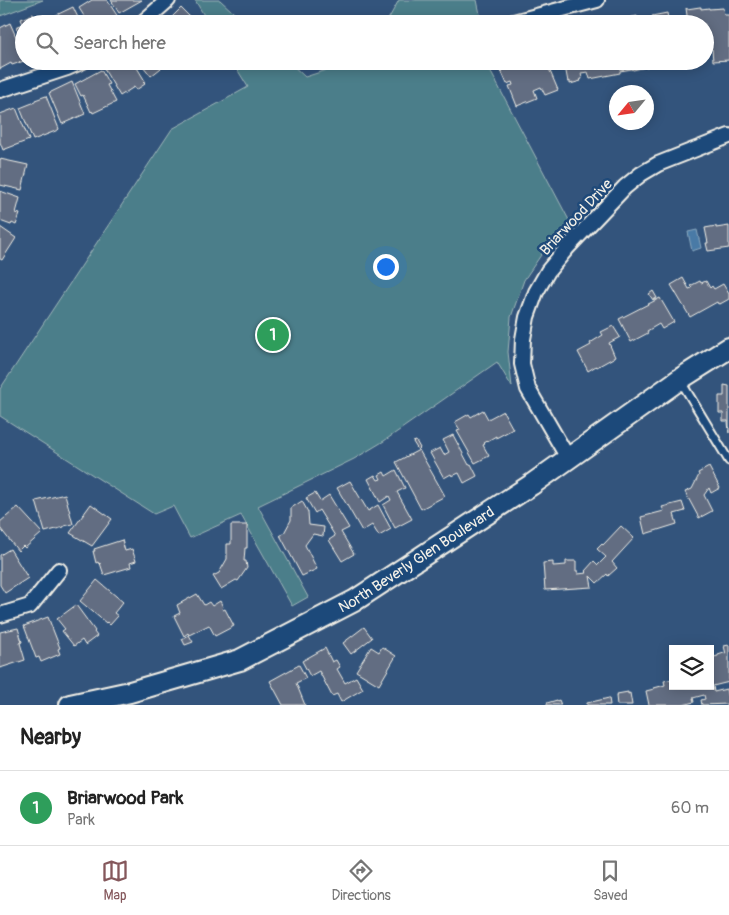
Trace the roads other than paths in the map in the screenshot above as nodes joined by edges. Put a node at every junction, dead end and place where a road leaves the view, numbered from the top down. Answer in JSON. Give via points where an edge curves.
{"nodes":[{"id":1,"x":168,"y":0,"type":"edge"},
{"id":2,"x":597,"y":0,"type":"edge"},
{"id":3,"x":151,"y":15,"type":"edge"},
{"id":4,"x":540,"y":15,"type":"edge"},
{"id":5,"x":61,"y":70,"type":"edge"},
{"id":6,"x":0,"y":90,"type":"edge"},
{"id":7,"x":729,"y":136,"type":"edge"},
{"id":8,"x":729,"y":348,"type":"edge"},
{"id":9,"x":680,"y":379,"type":"junction"},
{"id":10,"x":568,"y":458,"type":"junction"},
{"id":11,"x":729,"y":461,"type":"edge"},
{"id":12,"x":59,"y":570,"type":"dead end"},
{"id":13,"x":0,"y":615,"type":"edge"},
{"id":14,"x":70,"y":705,"type":"edge"}],
"edges":[{"from":1,"to":3,"type":"street"},
{"from":2,"to":4,"type":"street"},
{"from":5,"to":6,"type":"street"},
{"from":7,"to":10,"type":"street","name":"Briarwood Drive","via":[[641,174],[567,248],[536,292],[527,317],[522,364],[528,389]]},
{"from":8,"to":9,"type":"main road","name":"North Beverly Glen Boulevard"},
{"from":9,"to":10,"type":"main road","name":"North Beverly Glen Boulevard"},
{"from":9,"to":11,"type":"lane"},
{"from":10,"to":14,"type":"main road","name":"North Beverly Glen Boulevard","via":[[354,601],[240,660],[130,692]]},
{"from":12,"to":13,"type":"street","via":[[30,606]]}]}
